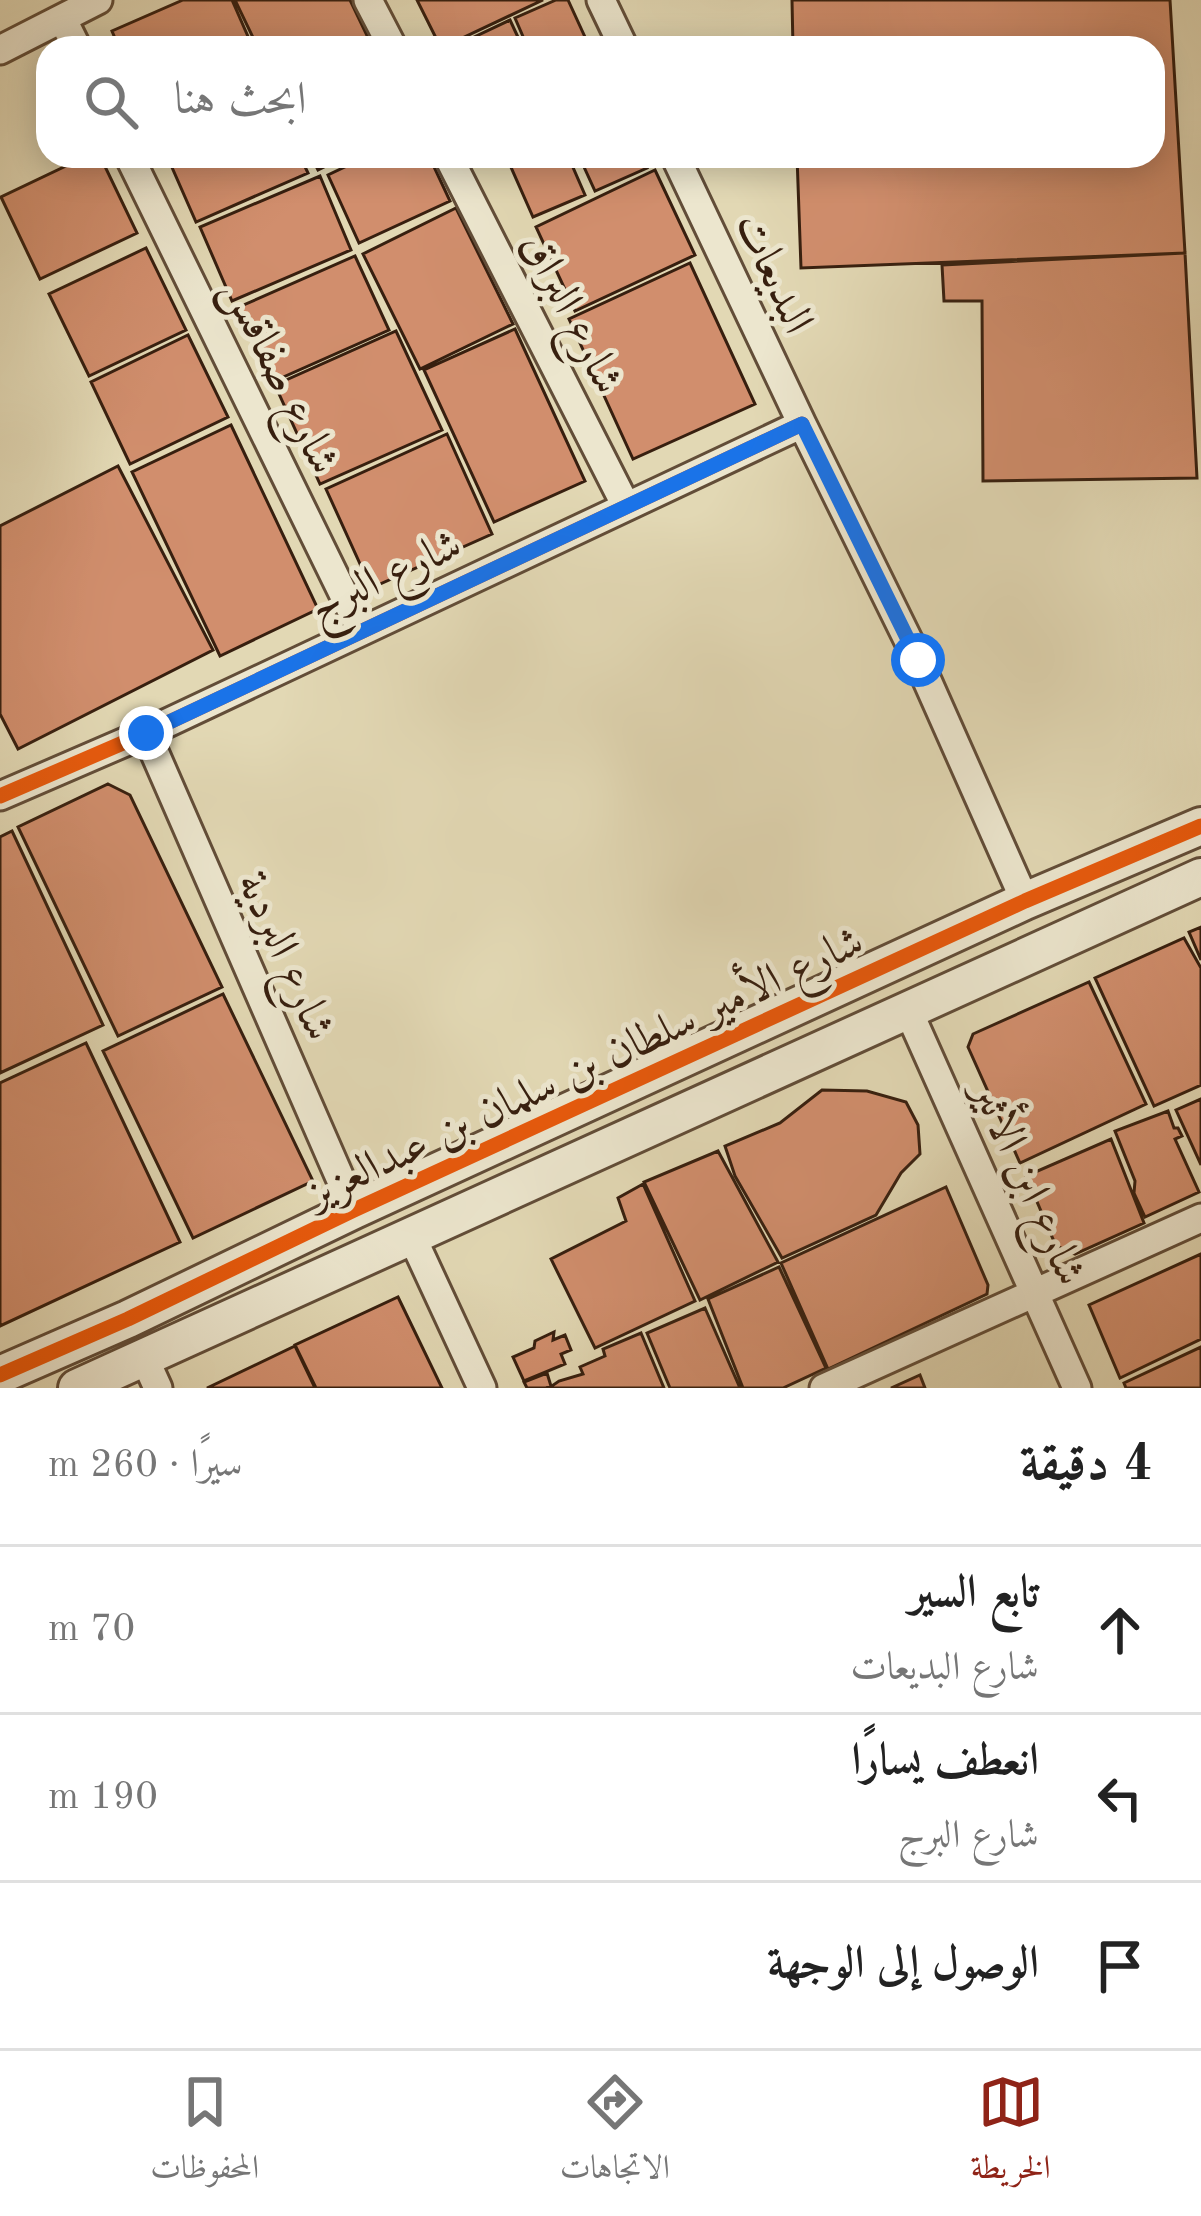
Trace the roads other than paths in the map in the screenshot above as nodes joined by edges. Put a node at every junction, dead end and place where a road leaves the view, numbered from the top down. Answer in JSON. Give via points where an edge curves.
{"nodes":[{"id":1,"x":98,"y":0,"type":"edge"},
{"id":2,"x":368,"y":0,"type":"edge"},
{"id":3,"x":601,"y":0,"type":"edge"},
{"id":4,"x":63,"y":20,"type":"junction"},
{"id":5,"x":71,"y":36,"type":"edge"},
{"id":6,"x":387,"y":36,"type":"edge"},
{"id":7,"x":618,"y":36,"type":"edge"},
{"id":8,"x":0,"y":50,"type":"edge"},
{"id":9,"x":136,"y":168,"type":"edge"},
{"id":10,"x":454,"y":168,"type":"edge"},
{"id":11,"x":681,"y":168,"type":"edge"},
{"id":12,"x":802,"y":424,"type":"junction"},
{"id":13,"x":626,"y":506,"type":"junction"},
{"id":14,"x":361,"y":630,"type":"junction"},
{"id":15,"x":146,"y":733,"type":"junction"},
{"id":16,"x":0,"y":796,"type":"edge"},
{"id":17,"x":1201,"y":826,"type":"edge"},
{"id":18,"x":1201,"y":877,"type":"edge"},
{"id":19,"x":1025,"y":901,"type":"junction"},
{"id":20,"x":908,"y":1010,"type":"junction"},
{"id":21,"x":354,"y":1210,"type":"junction"},
{"id":22,"x":1201,"y":1218,"type":"edge"},
{"id":23,"x":412,"y":1237,"type":"junction"},
{"id":24,"x":1034,"y":1293,"type":"junction"},
{"id":25,"x":151,"y":1372,"type":"edge"},
{"id":26,"x":0,"y":1375,"type":"edge"},
{"id":27,"x":77,"y":1388,"type":"edge"},
{"id":28,"x":482,"y":1388,"type":"edge"},
{"id":29,"x":824,"y":1388,"type":"edge"},
{"id":30,"x":1077,"y":1388,"type":"edge"}],
"edges":[{"from":1,"to":4,"type":"street"},
{"from":2,"to":6,"type":"street"},
{"from":3,"to":7,"type":"street"},
{"from":4,"to":5,"type":"street"},
{"from":4,"to":8,"type":"street"},
{"from":9,"to":14,"type":"street","name":"شارع صفاقس"},
{"from":10,"to":13,"type":"street","name":"شارع البراق"},
{"from":11,"to":12,"type":"street","name":"البديعات"},
{"from":12,"to":13,"type":"street","name":"شارع البرج"},
{"from":12,"to":19,"type":"street","name":"البديعات"},
{"from":13,"to":14,"type":"street","name":"شارع البرج"},
{"from":14,"to":15,"type":"street","name":"شارع البرج"},
{"from":15,"to":16,"type":"street","name":"شارع البرج"},
{"from":15,"to":21,"type":"street","name":"شارع البردية"},
{"from":17,"to":19,"type":"street","name":"شارع الأمير سلطان بن سلمان بن عبدالعزيز"},
{"from":18,"to":20,"type":"street","name":"شارع الأمير سلطان بن سلمان بن عبدالعزيز"},
{"from":19,"to":21,"type":"street","name":"شارع الأمير سلطان بن سلمان بن عبدالعزيز"},
{"from":20,"to":23,"type":"street","name":"شارع الأمير سلطان بن سلمان بن عبدالعزيز"},
{"from":20,"to":24,"type":"street","name":"شارع ابن الأثير"},
{"from":21,"to":26,"type":"street","name":"شارع الأمير سلطان بن سلمان بن عبدالعزيز"},
{"from":22,"to":24,"type":"street"},
{"from":23,"to":25,"type":"street","name":"شارع الأمير سلطان بن سلمان بن عبدالعزيز"},
{"from":23,"to":28,"type":"street"},
{"from":24,"to":29,"type":"street"},
{"from":24,"to":30,"type":"street","name":"شارع ابن الأثير"},
{"from":25,"to":27,"type":"street","name":"شارع الأمير سلطان بن سلمان بن عبدالعزيز"}]}
